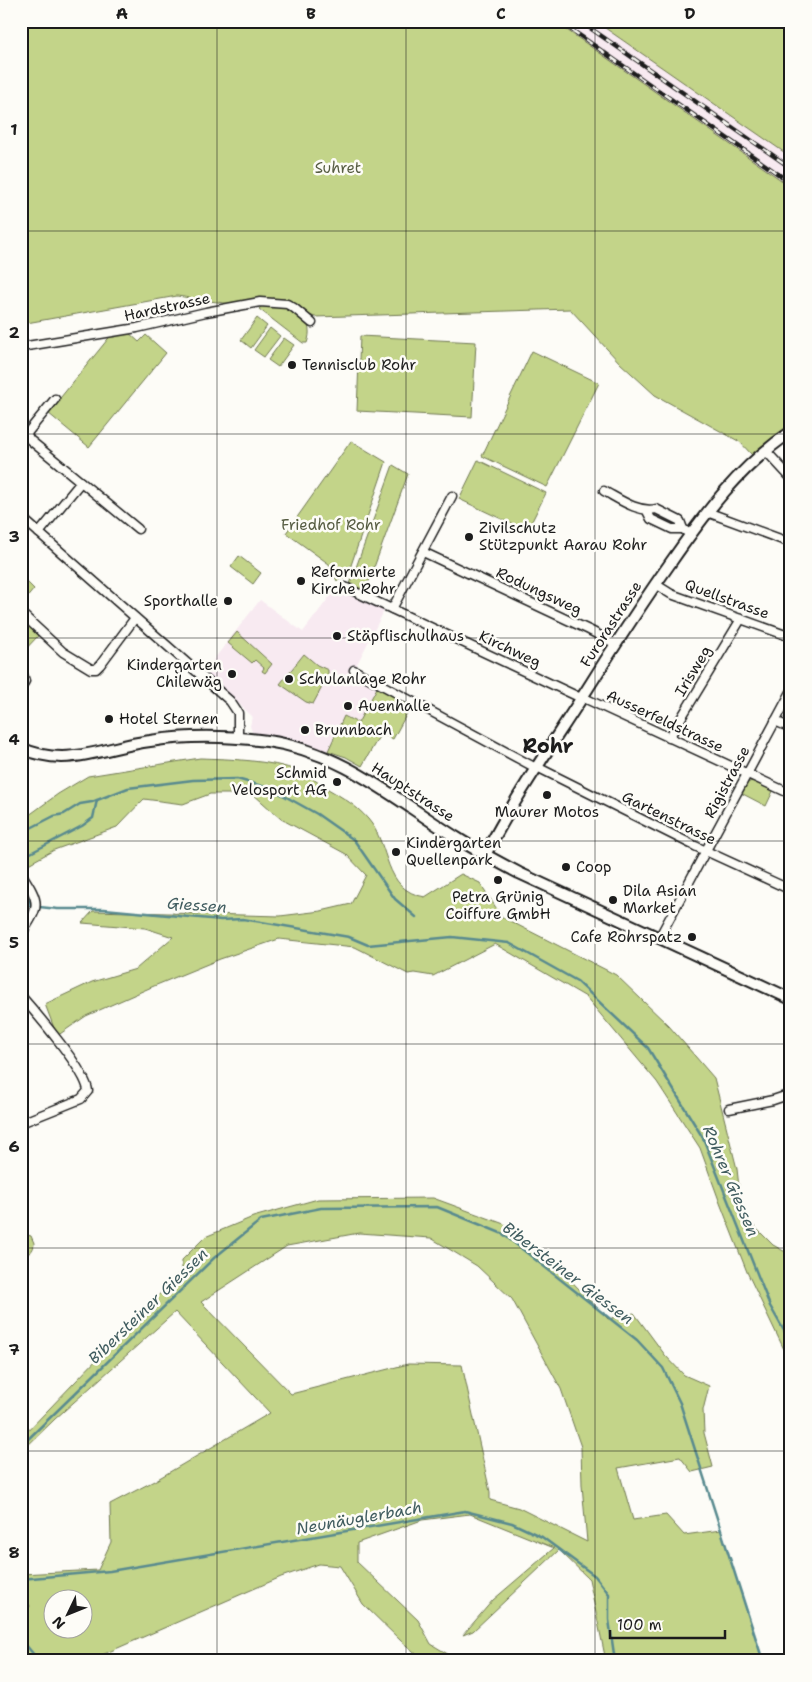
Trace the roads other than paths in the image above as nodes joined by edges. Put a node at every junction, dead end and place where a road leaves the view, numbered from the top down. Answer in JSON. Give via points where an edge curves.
{"nodes":[{"id":1,"x":312,"y":323,"type":"dead end"},
{"id":2,"x":21,"y":348,"type":"edge"},
{"id":3,"x":55,"y":399,"type":"dead end"},
{"id":4,"x":791,"y":432,"type":"edge"},
{"id":5,"x":766,"y":450,"type":"junction"},
{"id":6,"x":791,"y":478,"type":"edge"},
{"id":7,"x":81,"y":482,"type":"junction"},
{"id":8,"x":604,"y":492,"type":"dead end"},
{"id":9,"x":452,"y":496,"type":"dead end"},
{"id":10,"x":707,"y":512,"type":"junction"},
{"id":11,"x":21,"y":517,"type":"edge"},
{"id":12,"x":138,"y":529,"type":"dead end"},
{"id":13,"x":687,"y":532,"type":"junction"},
{"id":14,"x":39,"y":533,"type":"junction"},
{"id":15,"x":791,"y":543,"type":"edge"},
{"id":16,"x":422,"y":552,"type":"junction"},
{"id":17,"x":656,"y":584,"type":"junction"},
{"id":18,"x":345,"y":587,"type":"dead end"},
{"id":19,"x":392,"y":609,"type":"junction"},
{"id":20,"x":21,"y":613,"type":"edge"},
{"id":21,"x":135,"y":618,"type":"junction"},
{"id":22,"x":741,"y":619,"type":"junction"},
{"id":23,"x":791,"y":637,"type":"edge"},
{"id":24,"x":616,"y":644,"type":"junction"},
{"id":25,"x":354,"y":670,"type":"dead end"},
{"id":26,"x":23,"y":674,"type":"dead end"},
{"id":27,"x":21,"y":688,"type":"edge"},
{"id":28,"x":791,"y":692,"type":"edge"},
{"id":29,"x":582,"y":698,"type":"junction"},
{"id":30,"x":775,"y":721,"type":"junction"},
{"id":31,"x":791,"y":728,"type":"edge"},
{"id":32,"x":238,"y":738,"type":"junction"},
{"id":33,"x":669,"y":738,"type":"junction"},
{"id":34,"x":21,"y":748,"type":"edge"},
{"id":35,"x":537,"y":768,"type":"junction"},
{"id":36,"x":747,"y":774,"type":"junction"},
{"id":37,"x":791,"y":794,"type":"edge"},
{"id":38,"x":706,"y":851,"type":"junction"},
{"id":39,"x":485,"y":855,"type":"junction"},
{"id":40,"x":21,"y":873,"type":"edge"},
{"id":41,"x":791,"y":890,"type":"edge"},
{"id":42,"x":21,"y":935,"type":"edge"},
{"id":43,"x":660,"y":938,"type":"junction"},
{"id":44,"x":21,"y":996,"type":"edge"},
{"id":45,"x":791,"y":999,"type":"edge"},
{"id":46,"x":791,"y":1094,"type":"edge"},
{"id":47,"x":729,"y":1109,"type":"dead end"},
{"id":48,"x":21,"y":1123,"type":"edge"}],
"edges":[{"from":1,"to":2,"type":"street","name":"Hardstrasse","via":[[287,304],[260,302]]},
{"from":3,"to":7,"type":"street","via":[[28,432],[28,438]]},
{"from":4,"to":5,"type":"main road","name":"Furorastrasse"},
{"from":5,"to":6,"type":"street"},
{"from":5,"to":10,"type":"main road","name":"Furorastrasse","via":[[731,483]]},
{"from":7,"to":12,"type":"street"},
{"from":7,"to":14,"type":"street"},
{"from":8,"to":13,"type":"street","via":[[647,511],[656,509],[680,521]]},
{"from":9,"to":16,"type":"street"},
{"from":10,"to":13,"type":"main road","name":"Furorastrasse"},
{"from":10,"to":15,"type":"street"},
{"from":11,"to":14,"type":"street"},
{"from":13,"to":17,"type":"main road","name":"Furorastrasse"},
{"from":14,"to":21,"type":"street"},
{"from":16,"to":19,"type":"street"},
{"from":16,"to":24,"type":"street","name":"Rodungsweg"},
{"from":17,"to":22,"type":"street","name":"Quellstrasse","via":[[671,594]]},
{"from":17,"to":24,"type":"main road","name":"Furorastrasse"},
{"from":18,"to":19,"type":"street","name":"Kirchweg"},
{"from":19,"to":29,"type":"street","name":"Kirchweg"},
{"from":20,"to":21,"type":"street","via":[[63,652],[91,669],[100,665]]},
{"from":21,"to":32,"type":"street","via":[[230,701],[238,713]]},
{"from":22,"to":23,"type":"street","name":"Quellstrasse"},
{"from":22,"to":33,"type":"street","name":"Irisweg"},
{"from":24,"to":29,"type":"main road","name":"Furorastrasse"},
{"from":25,"to":35,"type":"street","name":"Gartenstrasse"},
{"from":26,"to":27,"type":"street","via":[[25,681]]},
{"from":28,"to":30,"type":"street","name":"Rigistrasse"},
{"from":29,"to":33,"type":"street","name":"Ausserfeldstrasse"},
{"from":29,"to":35,"type":"main road","name":"Furorastrasse"},
{"from":30,"to":31,"type":"street"},
{"from":30,"to":36,"type":"street","name":"Rigistrasse"},
{"from":32,"to":34,"type":"main road","name":"Hauptstrasse","via":[[151,741],[68,758],[44,756]]},
{"from":32,"to":39,"type":"main road","name":"Hauptstrasse","via":[[281,744],[325,757],[351,769]]},
{"from":33,"to":36,"type":"street","name":"Ausserfeldstrasse"},
{"from":35,"to":38,"type":"street","name":"Gartenstrasse"},
{"from":35,"to":39,"type":"main road","name":"Furorastrasse"},
{"from":36,"to":37,"type":"street","name":"Ausserfeldstrasse"},
{"from":36,"to":38,"type":"street","name":"Rigistrasse"},
{"from":38,"to":41,"type":"street","name":"Gartenstrasse"},
{"from":38,"to":43,"type":"street","name":"Rigistrasse"},
{"from":39,"to":43,"type":"main road","name":"Hauptstrasse"},
{"from":40,"to":42,"type":"street","via":[[36,904],[35,914]]},
{"from":43,"to":45,"type":"main road","name":"Hauptstrasse"},
{"from":44,"to":48,"type":"street","via":[[75,1064],[88,1086],[81,1099]]},
{"from":46,"to":47,"type":"street"}]}
